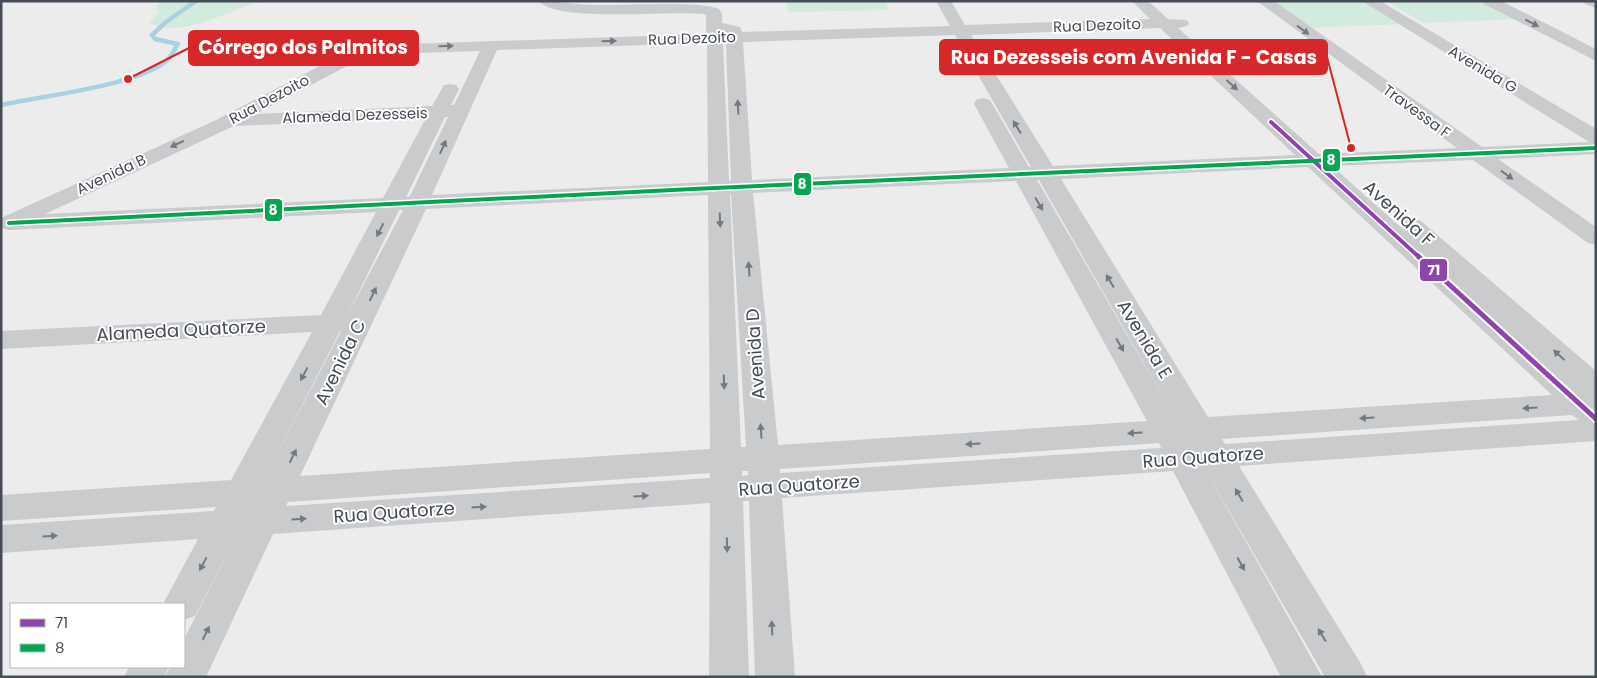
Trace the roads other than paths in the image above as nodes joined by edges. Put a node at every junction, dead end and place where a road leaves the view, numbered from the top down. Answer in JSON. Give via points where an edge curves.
{"nodes":[{"id":1,"x":546,"y":1,"type":"edge"},
{"id":2,"x":1139,"y":1,"type":"edge"},
{"id":3,"x":1264,"y":1,"type":"edge"},
{"id":4,"x":1489,"y":1,"type":"edge"},
{"id":5,"x":1590,"y":1,"type":"edge"},
{"id":6,"x":1382,"y":4,"type":"edge"},
{"id":7,"x":1596,"y":4,"type":"edge"},
{"id":8,"x":693,"y":5,"type":"edge"},
{"id":9,"x":1166,"y":16,"type":"edge"},
{"id":10,"x":946,"y":21,"type":"edge"},
{"id":11,"x":722,"y":32,"type":"junction"},
{"id":12,"x":482,"y":45,"type":"junction"},
{"id":13,"x":1596,"y":56,"type":"edge"},
{"id":14,"x":449,"y":111,"type":"junction"},
{"id":15,"x":222,"y":124,"type":"junction"},
{"id":16,"x":1596,"y":137,"type":"edge"},
{"id":17,"x":1470,"y":149,"type":"junction"},
{"id":18,"x":1321,"y":155,"type":"junction"},
{"id":19,"x":1030,"y":168,"type":"junction"},
{"id":20,"x":730,"y":182,"type":"junction"},
{"id":21,"x":408,"y":197,"type":"junction"},
{"id":22,"x":32,"y":211,"type":"junction"},
{"id":23,"x":5,"y":225,"type":"edge"},
{"id":24,"x":1596,"y":238,"type":"edge"},
{"id":25,"x":360,"y":321,"type":"junction"},
{"id":26,"x":331,"y":322,"type":"junction"},
{"id":27,"x":1,"y":340,"type":"edge"},
{"id":28,"x":1593,"y":409,"type":"edge"},
{"id":29,"x":1200,"y":429,"type":"junction"},
{"id":30,"x":1168,"y":431,"type":"junction"},
{"id":31,"x":1216,"y":456,"type":"junction"},
{"id":32,"x":1184,"y":458,"type":"junction"},
{"id":33,"x":764,"y":472,"type":"junction"},
{"id":34,"x":726,"y":475,"type":"junction"},
{"id":35,"x":276,"y":491,"type":"junction"},
{"id":36,"x":240,"y":493,"type":"junction"},
{"id":37,"x":1,"y":508,"type":"edge"},
{"id":38,"x":261,"y":522,"type":"junction"},
{"id":39,"x":224,"y":524,"type":"junction"},
{"id":40,"x":1,"y":539,"type":"edge"},
{"id":41,"x":183,"y":603,"type":"edge"},
{"id":42,"x":185,"y":677,"type":"edge"},
{"id":43,"x":729,"y":677,"type":"edge"},
{"id":44,"x":775,"y":677,"type":"edge"},
{"id":45,"x":1302,"y":677,"type":"edge"},
{"id":46,"x":1347,"y":677,"type":"edge"}],
"edges":[{"from":1,"to":8,"type":"street","via":[[596,10]]},
{"from":2,"to":9,"type":"street","name":"Avenida F"},
{"from":3,"to":17,"type":"street","name":"Travessa F","one_way":true},
{"from":4,"to":13,"type":"street","one_way":true},
{"from":5,"to":7,"type":"street"},
{"from":6,"to":16,"type":"street","name":"Avenida G"},
{"from":8,"to":11,"type":"street","via":[[713,12]]},
{"from":9,"to":10,"type":"street","name":"Rua Dezoito"},
{"from":9,"to":18,"type":"street","name":"Avenida F"},
{"from":10,"to":11,"type":"street","name":"Rua Dezoito"},
{"from":10,"to":19,"type":"street","name":"Avenida E"},
{"from":12,"to":11,"type":"street","name":"Rua Dezoito","one_way":true},
{"from":11,"to":20,"type":"street","name":"Avenida D"},
{"from":12,"to":14,"type":"street","name":"Avenida C"},
{"from":15,"to":12,"type":"street","name":"Rua Dezoito","one_way":true,"via":[[322,71],[368,53],[397,48]]},
{"from":14,"to":15,"type":"street","name":"Alameda Dezesseis","via":[[250,119]]},
{"from":14,"to":21,"type":"street","name":"Avenida C"},
{"from":15,"to":22,"type":"street","name":"Avenida B","one_way":true},
{"from":16,"to":17,"type":"street"},
{"from":17,"to":18,"type":"street"},
{"from":17,"to":24,"type":"street","name":"Travessa F","one_way":true},
{"from":18,"to":19,"type":"street"},
{"from":18,"to":28,"type":"street","name":"Avenida F"},
{"from":19,"to":20,"type":"street"},
{"from":29,"to":19,"type":"street","name":"Avenida E","one_way":true},
{"from":19,"to":30,"type":"street","name":"Avenida E","one_way":true},
{"from":20,"to":21,"type":"street"},
{"from":33,"to":20,"type":"street","name":"Avenida D","one_way":true},
{"from":20,"to":34,"type":"street","name":"Avenida D","one_way":true},
{"from":21,"to":22,"type":"street"},
{"from":21,"to":23,"type":"street"},
{"from":25,"to":21,"type":"street","name":"Avenida C","one_way":true},
{"from":21,"to":26,"type":"street","name":"Avenida C","one_way":true},
{"from":22,"to":23,"type":"street","name":"Avenida B"},
{"from":25,"to":26,"type":"street","name":"Alameda Quatorze"},
{"from":35,"to":25,"type":"street","name":"Avenida C","one_way":true},
{"from":26,"to":27,"type":"street","name":"Alameda Quatorze"},
{"from":26,"to":36,"type":"street","name":"Avenida C","one_way":true},
{"from":28,"to":29,"type":"street","name":"Rua Quatorze","one_way":true},
{"from":28,"to":31,"type":"street","name":"Rua Quatorze"},
{"from":29,"to":30,"type":"street","name":"Rua Quatorze"},
{"from":29,"to":31,"type":"street","name":"Avenida E"},
{"from":30,"to":32,"type":"street","name":"Avenida E"},
{"from":30,"to":33,"type":"street","name":"Rua Quatorze","one_way":true},
{"from":31,"to":32,"type":"street","name":"Rua Quatorze"},
{"from":46,"to":31,"type":"street","name":"Avenida E","one_way":true},
{"from":32,"to":33,"type":"street","name":"Rua Quatorze"},
{"from":32,"to":45,"type":"street","name":"Avenida E","one_way":true},
{"from":33,"to":34,"type":"street","name":"Rua Quatorze"},
{"from":44,"to":33,"type":"street","name":"Avenida D","one_way":true},
{"from":34,"to":35,"type":"street","name":"Rua Quatorze"},
{"from":38,"to":34,"type":"street","name":"Rua Quatorze","one_way":true},
{"from":34,"to":43,"type":"street","name":"Avenida D","one_way":true},
{"from":35,"to":36,"type":"street","name":"Rua Quatorze"},
{"from":35,"to":38,"type":"street","name":"Avenida C"},
{"from":36,"to":37,"type":"street","name":"Rua Quatorze"},
{"from":36,"to":39,"type":"street","name":"Avenida C"},
{"from":38,"to":39,"type":"street","name":"Rua Quatorze"},
{"from":42,"to":38,"type":"street","name":"Avenida C","one_way":true},
{"from":40,"to":39,"type":"street","name":"Rua Quatorze","one_way":true},
{"from":39,"to":41,"type":"street","name":"Avenida C","one_way":true}]}
